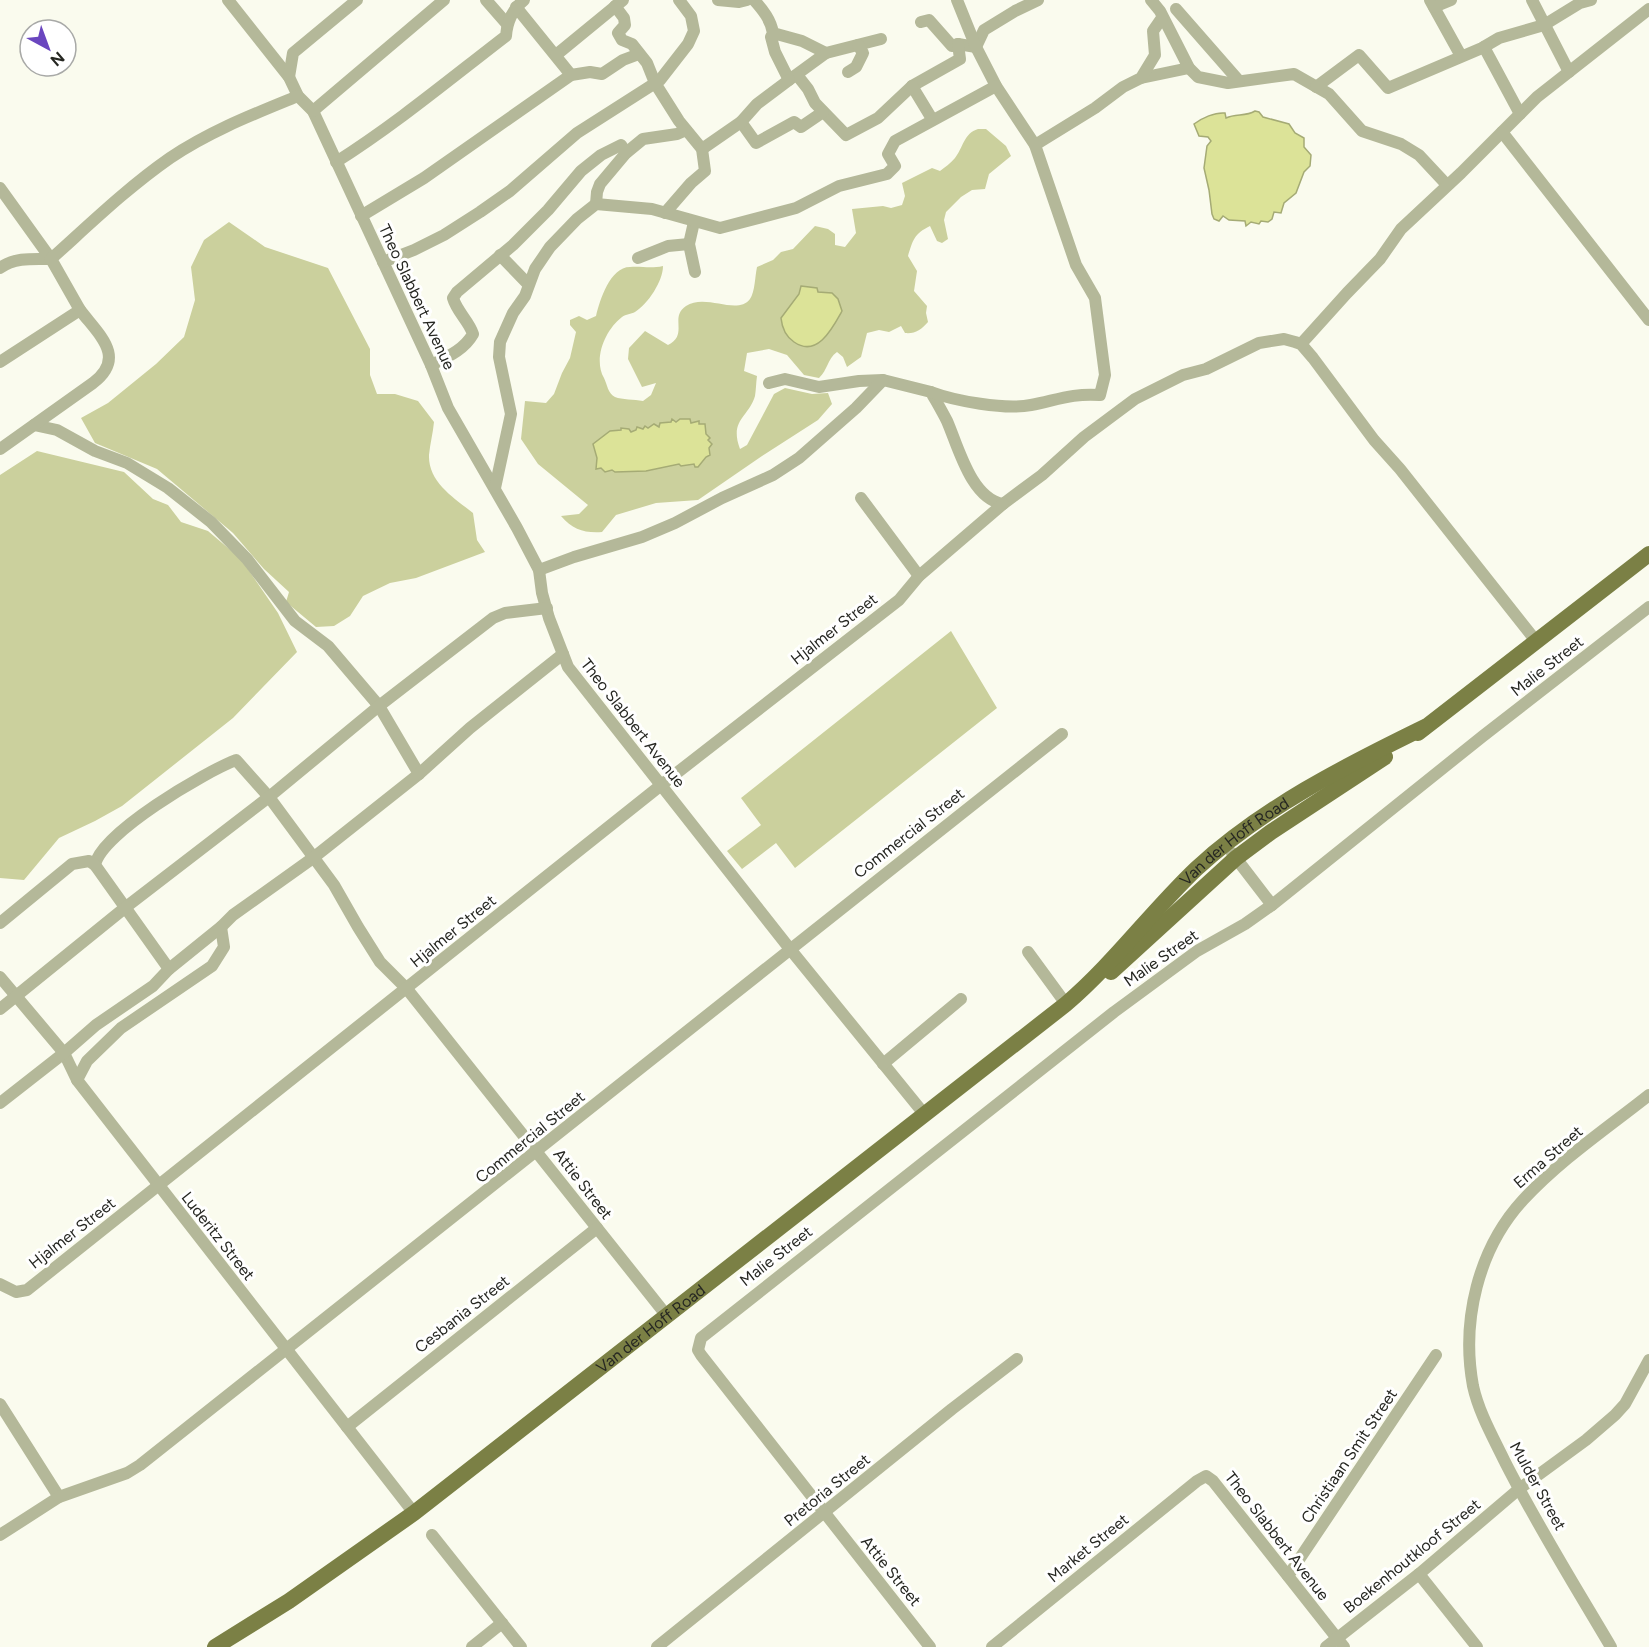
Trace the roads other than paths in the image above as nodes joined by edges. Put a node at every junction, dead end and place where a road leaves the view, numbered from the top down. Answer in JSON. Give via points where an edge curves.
{"nodes":[{"id":1,"x":228,"y":0,"type":"edge"},
{"id":2,"x":357,"y":0,"type":"edge"},
{"id":3,"x":444,"y":0,"type":"edge"},
{"id":4,"x":486,"y":0,"type":"edge"},
{"id":5,"x":679,"y":0,"type":"edge"},
{"id":6,"x":718,"y":0,"type":"edge"},
{"id":7,"x":754,"y":0,"type":"edge"},
{"id":8,"x":958,"y":0,"type":"edge"},
{"id":9,"x":1038,"y":0,"type":"edge"},
{"id":10,"x":1151,"y":0,"type":"edge"},
{"id":11,"x":1186,"y":0,"type":"edge"},
{"id":12,"x":1451,"y":0,"type":"edge"},
{"id":13,"x":1532,"y":0,"type":"edge"},
{"id":14,"x":1592,"y":0,"type":"edge"},
{"id":15,"x":520,"y":3,"type":"edge"},
{"id":16,"x":619,"y":3,"type":"edge"},
{"id":17,"x":1432,"y":3,"type":"edge"},
{"id":18,"x":1176,"y":9,"type":"junction"},
{"id":19,"x":1649,"y":9,"type":"edge"},
{"id":20,"x":1161,"y":14,"type":"junction"},
{"id":21,"x":921,"y":22,"type":"dead end"},
{"id":22,"x":507,"y":24,"type":"junction"},
{"id":23,"x":1544,"y":25,"type":"junction"},
{"id":24,"x":774,"y":33,"type":"junction"},
{"id":25,"x":881,"y":39,"type":"dead end"},
{"id":26,"x":958,"y":44,"type":"junction"},
{"id":27,"x":858,"y":45,"type":"junction"},
{"id":28,"x":976,"y":47,"type":"junction"},
{"id":29,"x":1484,"y":47,"type":"junction"},
{"id":30,"x":826,"y":53,"type":"junction"},
{"id":31,"x":639,"y":54,"type":"junction"},
{"id":32,"x":556,"y":55,"type":"junction"},
{"id":33,"x":1461,"y":56,"type":"junction"},
{"id":34,"x":1189,"y":68,"type":"junction"},
{"id":35,"x":848,"y":72,"type":"dead end"},
{"id":36,"x":1569,"y":72,"type":"junction"},
{"id":37,"x":571,"y":75,"type":"junction"},
{"id":38,"x":289,"y":77,"type":"junction"},
{"id":39,"x":793,"y":77,"type":"junction"},
{"id":40,"x":1141,"y":78,"type":"junction"},
{"id":41,"x":1239,"y":81,"type":"junction"},
{"id":42,"x":655,"y":83,"type":"junction"},
{"id":43,"x":912,"y":86,"type":"junction"},
{"id":44,"x":996,"y":86,"type":"junction"},
{"id":45,"x":1316,"y":87,"type":"junction"},
{"id":46,"x":298,"y":96,"type":"junction"},
{"id":47,"x":313,"y":111,"type":"junction"},
{"id":48,"x":823,"y":112,"type":"junction"},
{"id":49,"x":1520,"y":114,"type":"junction"},
{"id":50,"x":932,"y":119,"type":"junction"},
{"id":51,"x":741,"y":122,"type":"junction"},
{"id":52,"x":686,"y":130,"type":"junction"},
{"id":53,"x":1502,"y":132,"type":"junction"},
{"id":54,"x":1035,"y":145,"type":"junction"},
{"id":55,"x":702,"y":149,"type":"junction"},
{"id":56,"x":626,"y":153,"type":"junction"},
{"id":57,"x":336,"y":162,"type":"junction"},
{"id":58,"x":1447,"y":185,"type":"junction"},
{"id":59,"x":1,"y":193,"type":"edge"},
{"id":60,"x":596,"y":204,"type":"junction"},
{"id":61,"x":665,"y":213,"type":"junction"},
{"id":62,"x":361,"y":216,"type":"junction"},
{"id":63,"x":694,"y":222,"type":"junction"},
{"id":64,"x":689,"y":244,"type":"junction"},
{"id":65,"x":500,"y":255,"type":"junction"},
{"id":66,"x":638,"y":258,"type":"dead end"},
{"id":67,"x":51,"y":259,"type":"junction"},
{"id":68,"x":383,"y":262,"type":"junction"},
{"id":69,"x":0,"y":268,"type":"edge"},
{"id":70,"x":695,"y":272,"type":"dead end"},
{"id":71,"x":528,"y":284,"type":"junction"},
{"id":72,"x":80,"y":310,"type":"junction"},
{"id":73,"x":1649,"y":320,"type":"edge"},
{"id":74,"x":1301,"y":344,"type":"junction"},
{"id":75,"x":0,"y":362,"type":"edge"},
{"id":76,"x":431,"y":365,"type":"junction"},
{"id":77,"x":883,"y":380,"type":"junction"},
{"id":78,"x":769,"y":383,"type":"dead end"},
{"id":79,"x":930,"y":392,"type":"junction"},
{"id":80,"x":34,"y":425,"type":"junction"},
{"id":81,"x":0,"y":449,"type":"edge"},
{"id":82,"x":495,"y":488,"type":"junction"},
{"id":83,"x":861,"y":498,"type":"dead end"},
{"id":84,"x":1003,"y":504,"type":"junction"},
{"id":85,"x":1649,"y":554,"type":"edge"},
{"id":86,"x":539,"y":570,"type":"junction"},
{"id":87,"x":919,"y":576,"type":"junction"},
{"id":88,"x":1649,"y":607,"type":"edge"},
{"id":89,"x":547,"y":608,"type":"junction"},
{"id":90,"x":1536,"y":641,"type":"junction"},
{"id":91,"x":563,"y":654,"type":"junction"},
{"id":92,"x":379,"y":706,"type":"junction"},
{"id":93,"x":1425,"y":727,"type":"junction"},
{"id":94,"x":1062,"y":734,"type":"dead end"},
{"id":95,"x":420,"y":774,"type":"junction"},
{"id":96,"x":660,"y":786,"type":"junction"},
{"id":97,"x":268,"y":797,"type":"junction"},
{"id":98,"x":1225,"y":844,"type":"junction"},
{"id":99,"x":313,"y":858,"type":"junction"},
{"id":100,"x":1236,"y":858,"type":"junction"},
{"id":101,"x":95,"y":865,"type":"junction"},
{"id":102,"x":1272,"y":905,"type":"junction"},
{"id":103,"x":126,"y":907,"type":"junction"},
{"id":104,"x":0,"y":922,"type":"edge"},
{"id":105,"x":221,"y":927,"type":"junction"},
{"id":106,"x":790,"y":949,"type":"junction"},
{"id":107,"x":1028,"y":952,"type":"dead end"},
{"id":108,"x":169,"y":969,"type":"junction"},
{"id":109,"x":0,"y":977,"type":"edge"},
{"id":110,"x":153,"y":986,"type":"junction"},
{"id":111,"x":407,"y":989,"type":"junction"},
{"id":112,"x":16,"y":996,"type":"junction"},
{"id":113,"x":961,"y":999,"type":"dead end"},
{"id":114,"x":1071,"y":1000,"type":"junction"},
{"id":115,"x":0,"y":1009,"type":"edge"},
{"id":116,"x":145,"y":1013,"type":"junction"},
{"id":117,"x":64,"y":1053,"type":"junction"},
{"id":118,"x":883,"y":1064,"type":"junction"},
{"id":119,"x":77,"y":1080,"type":"junction"},
{"id":120,"x":1649,"y":1095,"type":"edge"},
{"id":121,"x":0,"y":1103,"type":"edge"},
{"id":122,"x":925,"y":1115,"type":"junction"},
{"id":123,"x":537,"y":1152,"type":"junction"},
{"id":124,"x":159,"y":1186,"type":"junction"},
{"id":125,"x":597,"y":1228,"type":"junction"},
{"id":126,"x":0,"y":1284,"type":"edge"},
{"id":127,"x":667,"y":1316,"type":"junction"},
{"id":128,"x":1469,"y":1329,"type":"joint"},
{"id":129,"x":699,"y":1344,"type":"joint"},
{"id":130,"x":287,"y":1350,"type":"junction"},
{"id":131,"x":1436,"y":1354,"type":"dead end"},
{"id":132,"x":1017,"y":1359,"type":"dead end"},
{"id":133,"x":1649,"y":1360,"type":"edge"},
{"id":134,"x":0,"y":1404,"type":"edge"},
{"id":135,"x":347,"y":1427,"type":"junction"},
{"id":136,"x":1206,"y":1476,"type":"joint"},
{"id":137,"x":1519,"y":1489,"type":"junction"},
{"id":138,"x":59,"y":1497,"type":"junction"},
{"id":139,"x":414,"y":1513,"type":"junction"},
{"id":140,"x":824,"y":1514,"type":"junction"},
{"id":141,"x":0,"y":1535,"type":"edge"},
{"id":142,"x":432,"y":1535,"type":"dead end"},
{"id":143,"x":1419,"y":1574,"type":"junction"},
{"id":144,"x":1288,"y":1576,"type":"junction"},
{"id":145,"x":502,"y":1623,"type":"junction"},
{"id":146,"x":1340,"y":1643,"type":"edge"},
{"id":147,"x":215,"y":1647,"type":"edge"},
{"id":148,"x":472,"y":1647,"type":"edge"},
{"id":149,"x":521,"y":1647,"type":"edge"},
{"id":150,"x":657,"y":1647,"type":"edge"},
{"id":151,"x":930,"y":1647,"type":"edge"},
{"id":152,"x":992,"y":1647,"type":"edge"},
{"id":153,"x":1326,"y":1647,"type":"edge"},
{"id":154,"x":1477,"y":1647,"type":"edge"},
{"id":155,"x":1611,"y":1647,"type":"edge"}],
"edges":[{"from":1,"to":38,"type":"street","name":"Theo Slabbert Avenue"},
{"from":2,"to":38,"type":"street","via":[[293,53]]},
{"from":3,"to":47,"type":"street"},
{"from":4,"to":22,"type":"street"},
{"from":5,"to":42,"type":"street","via":[[691,16],[694,31],[673,65]]},
{"from":6,"to":7,"type":"street"},
{"from":7,"to":24,"type":"street"},
{"from":8,"to":28,"type":"street"},
{"from":9,"to":28,"type":"street","via":[[984,30]]},
{"from":10,"to":20,"type":"street"},
{"from":11,"to":18,"type":"street"},
{"from":12,"to":17,"type":"street"},
{"from":13,"to":23,"type":"street"},
{"from":14,"to":23,"type":"street"},
{"from":15,"to":22,"type":"street"},
{"from":15,"to":32,"type":"street"},
{"from":16,"to":31,"type":"street","via":[[625,25],[618,33]]},
{"from":16,"to":32,"type":"street"},
{"from":17,"to":33,"type":"street"},
{"from":18,"to":20,"type":"street"},
{"from":18,"to":41,"type":"street"},
{"from":19,"to":36,"type":"street"},
{"from":20,"to":34,"type":"street"},
{"from":20,"to":40,"type":"street","via":[[1153,31],[1155,55]]},
{"from":21,"to":26,"type":"street","via":[[929,20],[952,46]]},
{"from":22,"to":57,"type":"street","via":[[506,36],[439,90]]},
{"from":23,"to":29,"type":"street","via":[[1499,38]]},
{"from":23,"to":36,"type":"street"},
{"from":24,"to":30,"type":"street"},
{"from":24,"to":39,"type":"street","via":[[771,37],[775,52]]},
{"from":25,"to":27,"type":"street"},
{"from":26,"to":28,"type":"street"},
{"from":26,"to":43,"type":"street","via":[[960,59]]},
{"from":27,"to":30,"type":"street"},
{"from":27,"to":35,"type":"street","via":[[863,53],[856,67]]},
{"from":28,"to":44,"type":"street"},
{"from":29,"to":33,"type":"street"},
{"from":29,"to":49,"type":"street"},
{"from":30,"to":39,"type":"street"},
{"from":31,"to":37,"type":"street","via":[[602,74]]},
{"from":31,"to":42,"type":"street"},
{"from":32,"to":37,"type":"street"},
{"from":33,"to":45,"type":"street","via":[[1388,88],[1359,55]]},
{"from":34,"to":40,"type":"street"},
{"from":34,"to":41,"type":"street","via":[[1202,79]]},
{"from":36,"to":49,"type":"street"},
{"from":37,"to":62,"type":"street","via":[[424,178]]},
{"from":38,"to":46,"type":"street","name":"Theo Slabbert Avenue"},
{"from":39,"to":48,"type":"street","via":[[808,89]]},
{"from":39,"to":51,"type":"street","via":[[757,104]]},
{"from":40,"to":54,"type":"street"},
{"from":41,"to":45,"type":"street","via":[[1291,74]]},
{"from":42,"to":52,"type":"street"},
{"from":42,"to":68,"type":"street","via":[[577,133],[480,212],[424,245]]},
{"from":43,"to":48,"type":"street","via":[[878,118],[846,135]]},
{"from":43,"to":50,"type":"street"},
{"from":44,"to":50,"type":"street"},
{"from":44,"to":54,"type":"street"},
{"from":45,"to":58,"type":"street","via":[[1329,94],[1362,131],[1401,144],[1419,155]]},
{"from":46,"to":47,"type":"street","name":"Theo Slabbert Avenue"},
{"from":46,"to":67,"type":"street","via":[[215,132],[171,158],[118,198]]},
{"from":47,"to":57,"type":"street","name":"Theo Slabbert Avenue"},
{"from":48,"to":51,"type":"street","via":[[801,127],[794,122],[756,143]]},
{"from":49,"to":53,"type":"street"},
{"from":50,"to":63,"type":"street","via":[[895,141],[888,154],[895,166],[887,174],[839,186],[796,208],[720,228]]},
{"from":51,"to":55,"type":"street"},
{"from":52,"to":55,"type":"street"},
{"from":52,"to":56,"type":"street","via":[[645,137]]},
{"from":53,"to":58,"type":"street"},
{"from":53,"to":73,"type":"street"},
{"from":54,"to":79,"type":"street","via":[[1076,266],[1095,298],[1105,375],[1100,396],[1078,394],[1018,406],[949,399]]},
{"from":55,"to":61,"type":"street","via":[[705,171]]},
{"from":56,"to":60,"type":"street","via":[[600,184]]},
{"from":56,"to":65,"type":"street","via":[[621,145],[601,154]]},
{"from":57,"to":62,"type":"street","name":"Theo Slabbert Avenue"},
{"from":58,"to":74,"type":"street","via":[[1401,229],[1380,259]]},
{"from":59,"to":67,"type":"street"},
{"from":60,"to":61,"type":"street"},
{"from":60,"to":71,"type":"street","via":[[556,238]]},
{"from":61,"to":63,"type":"street"},
{"from":62,"to":68,"type":"street","name":"Theo Slabbert Avenue"},
{"from":63,"to":64,"type":"street"},
{"from":64,"to":66,"type":"street","via":[[668,246]]},
{"from":64,"to":70,"type":"street"},
{"from":65,"to":71,"type":"street"},
{"from":65,"to":76,"type":"street","via":[[453,298],[473,334],[468,343]]},
{"from":67,"to":69,"type":"street","via":[[22,260]]},
{"from":67,"to":72,"type":"street"},
{"from":68,"to":76,"type":"street","name":"Theo Slabbert Avenue"},
{"from":71,"to":82,"type":"street","via":[[500,345],[511,414]]},
{"from":72,"to":75,"type":"street"},
{"from":72,"to":80,"type":"street","via":[[108,346],[106,371]]},
{"from":74,"to":84,"type":"street","name":"Hjalmer Street","via":[[1284,339],[1259,343],[1135,399]]},
{"from":74,"to":90,"type":"street"},
{"from":76,"to":82,"type":"street","name":"Theo Slabbert Avenue","via":[[448,408]]},
{"from":77,"to":78,"type":"street","via":[[819,387],[785,379]]},
{"from":77,"to":79,"type":"street"},
{"from":77,"to":86,"type":"street","via":[[799,458],[773,475],[642,537]]},
{"from":79,"to":84,"type":"street","via":[[970,476],[984,495]]},
{"from":80,"to":81,"type":"street"},
{"from":80,"to":92,"type":"street","via":[[57,430],[127,463],[168,488],[211,522],[247,559],[295,621],[328,646]]},
{"from":82,"to":86,"type":"street","name":"Theo Slabbert Avenue"},
{"from":83,"to":87,"type":"street"},
{"from":84,"to":87,"type":"street","name":"Hjalmer Street"},
{"from":85,"to":90,"type":"main road","name":"Van der Hoff Road"},
{"from":86,"to":89,"type":"street","name":"Theo Slabbert Avenue"},
{"from":87,"to":96,"type":"street","name":"Hjalmer Street","via":[[899,600]]},
{"from":88,"to":102,"type":"street","name":"Malie Street"},
{"from":89,"to":91,"type":"street","name":"Theo Slabbert Avenue"},
{"from":89,"to":92,"type":"street","via":[[493,618]]},
{"from":90,"to":93,"type":"main road","name":"Van der Hoff Road"},
{"from":91,"to":95,"type":"street","via":[[470,728]]},
{"from":91,"to":96,"type":"street","name":"Theo Slabbert Avenue","via":[[568,667]]},
{"from":92,"to":95,"type":"street"},
{"from":92,"to":97,"type":"street"},
{"from":93,"to":98,"type":"main road","name":"Van der Hoff Road","via":[[1290,799]]},
{"from":93,"to":100,"type":"main road","name":"Van der Hoff Road"},
{"from":94,"to":106,"type":"street","name":"Commercial Street"},
{"from":95,"to":99,"type":"street"},
{"from":96,"to":106,"type":"street","name":"Theo Slabbert Avenue"},
{"from":96,"to":111,"type":"street","name":"Hjalmer Street"},
{"from":97,"to":99,"type":"street","name":"Attie Street"},
{"from":97,"to":101,"type":"street","name":"Attie Street","via":[[236,760],[215,768],[156,804],[96,858]]},
{"from":97,"to":103,"type":"street"},
{"from":98,"to":100,"type":"street"},
{"from":98,"to":114,"type":"main road","name":"Van der Hoff Road","via":[[1167,898]]},
{"from":99,"to":105,"type":"street"},
{"from":99,"to":111,"type":"street","name":"Attie Street","via":[[344,900],[380,962]]},
{"from":100,"to":102,"type":"street"},
{"from":100,"to":114,"type":"main road","name":"Van der Hoff Road","via":[[1135,952]]},
{"from":101,"to":103,"type":"street"},
{"from":101,"to":104,"type":"street","via":[[88,861],[72,864]]},
{"from":102,"to":129,"type":"street","name":"Malie Street","via":[[1197,951],[1114,1012],[706,1332]]},
{"from":103,"to":108,"type":"street"},
{"from":103,"to":112,"type":"street"},
{"from":105,"to":108,"type":"street"},
{"from":105,"to":116,"type":"street","via":[[224,946],[212,966]]},
{"from":106,"to":118,"type":"street","name":"Theo Slabbert Avenue"},
{"from":106,"to":123,"type":"street","name":"Commercial Street"},
{"from":107,"to":114,"type":"street"},
{"from":108,"to":110,"type":"street"},
{"from":109,"to":112,"type":"street","name":"Luderitz Street"},
{"from":110,"to":116,"type":"street"},
{"from":110,"to":117,"type":"street","via":[[96,1025]]},
{"from":111,"to":123,"type":"street","name":"Attie Street"},
{"from":111,"to":124,"type":"street","name":"Hjalmer Street"},
{"from":112,"to":115,"type":"street"},
{"from":112,"to":117,"type":"street","name":"Luderitz Street"},
{"from":113,"to":118,"type":"street"},
{"from":114,"to":122,"type":"main road","name":"Van der Hoff Road"},
{"from":116,"to":119,"type":"street","via":[[98,1049]]},
{"from":117,"to":119,"type":"street","name":"Luderitz Street"},
{"from":117,"to":121,"type":"street"},
{"from":118,"to":122,"type":"street","name":"Theo Slabbert Avenue"},
{"from":119,"to":124,"type":"street","name":"Luderitz Street"},
{"from":120,"to":128,"type":"street","name":"Erma Street","via":[[1557,1167],[1511,1215],[1484,1266]]},
{"from":122,"to":127,"type":"main road","name":"Van der Hoff Road"},
{"from":123,"to":125,"type":"street","name":"Attie Street"},
{"from":123,"to":130,"type":"street","name":"Commercial Street"},
{"from":124,"to":126,"type":"street","name":"Hjalmer Street","via":[[27,1290],[16,1293]]},
{"from":124,"to":130,"type":"street","name":"Luderitz Street"},
{"from":125,"to":127,"type":"street","name":"Attie Street"},
{"from":125,"to":135,"type":"street","name":"Cesbania Street"},
{"from":127,"to":139,"type":"main road","name":"Van der Hoff Road"},
{"from":128,"to":137,"type":"street","name":"Mulder Street","via":[[1473,1387],[1482,1415]]},
{"from":129,"to":140,"type":"street","name":"Attie Street","via":[[700,1355]]},
{"from":130,"to":135,"type":"street","name":"Luderitz Street"},
{"from":130,"to":138,"type":"street","name":"Commercial Street","via":[[140,1465]]},
{"from":131,"to":144,"type":"street","name":"Christiaan Smit Street"},
{"from":132,"to":140,"type":"street","name":"Pretoria Street"},
{"from":133,"to":137,"type":"street","name":"Boekenhoutkloof Street","via":[[1615,1415]]},
{"from":134,"to":138,"type":"street"},
{"from":135,"to":139,"type":"street","name":"Luderitz Street"},
{"from":136,"to":144,"type":"street","name":"Theo Slabbert Avenue"},
{"from":136,"to":152,"type":"street","name":"Market Street"},
{"from":137,"to":143,"type":"street","name":"Boekenhoutkloof Street"},
{"from":137,"to":155,"type":"street","name":"Mulder Street"},
{"from":138,"to":141,"type":"street","name":"Commercial Street"},
{"from":139,"to":147,"type":"main road","name":"Van der Hoff Road","via":[[289,1601]]},
{"from":140,"to":150,"type":"street","name":"Pretoria Street"},
{"from":140,"to":151,"type":"street","name":"Attie Street"},
{"from":142,"to":145,"type":"street"},
{"from":143,"to":146,"type":"street","name":"Boekenhoutkloof Street"},
{"from":143,"to":154,"type":"street"},
{"from":144,"to":146,"type":"street","name":"Theo Slabbert Avenue"},
{"from":145,"to":148,"type":"street"},
{"from":145,"to":149,"type":"street"},
{"from":146,"to":153,"type":"street","name":"Boekenhoutkloof Street"}]}
